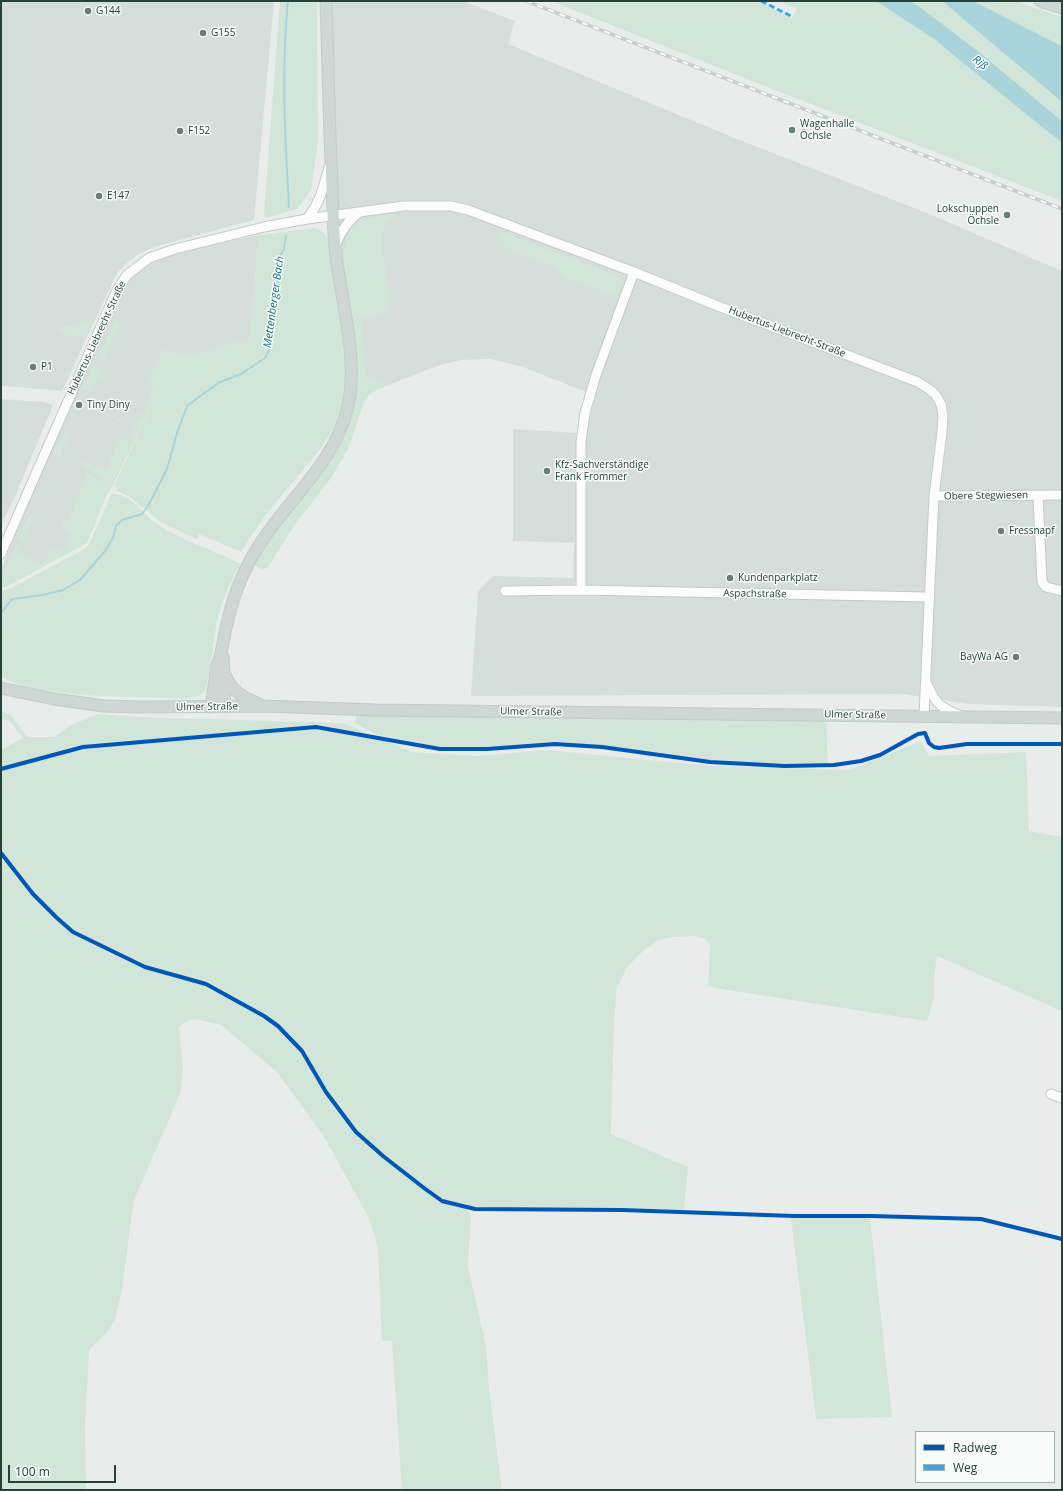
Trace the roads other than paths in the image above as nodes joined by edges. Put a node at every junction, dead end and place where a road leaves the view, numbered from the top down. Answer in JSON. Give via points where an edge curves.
{"nodes":[{"id":1,"x":326,"y":1,"type":"edge"},
{"id":2,"x":1040,"y":1,"type":"edge"},
{"id":3,"x":1062,"y":8,"type":"edge"},
{"id":4,"x":331,"y":162,"type":"junction"},
{"id":5,"x":362,"y":211,"type":"junction"},
{"id":6,"x":333,"y":215,"type":"junction"},
{"id":7,"x":307,"y":218,"type":"junction"},
{"id":8,"x":335,"y":248,"type":"junction"},
{"id":9,"x":634,"y":272,"type":"junction"},
{"id":10,"x":1038,"y":495,"type":"junction"},
{"id":11,"x":1062,"y":495,"type":"edge"},
{"id":12,"x":934,"y":496,"type":"junction"},
{"id":13,"x":1,"y":554,"type":"edge"},
{"id":14,"x":581,"y":590,"type":"junction"},
{"id":15,"x":504,"y":591,"type":"dead end"},
{"id":16,"x":1062,"y":591,"type":"edge"},
{"id":17,"x":929,"y":597,"type":"junction"},
{"id":18,"x":222,"y":649,"type":"junction"},
{"id":19,"x":224,"y":674,"type":"junction"},
{"id":20,"x":925,"y":680,"type":"junction"},
{"id":21,"x":1,"y":688,"type":"edge"},
{"id":22,"x":224,"y":706,"type":"junction"},
{"id":23,"x":263,"y":706,"type":"junction"},
{"id":24,"x":211,"y":707,"type":"junction"},
{"id":25,"x":924,"y":716,"type":"junction"},
{"id":26,"x":962,"y":717,"type":"junction"},
{"id":27,"x":1062,"y":718,"type":"edge"},
{"id":28,"x":1051,"y":1094,"type":"dead end"},
{"id":29,"x":1062,"y":1098,"type":"edge"}],
"edges":[{"from":1,"to":4,"type":"main road"},
{"from":2,"to":3,"type":"main road"},
{"from":4,"to":6,"type":"main road"},
{"from":4,"to":7,"type":"street","via":[[322,195]]},
{"from":5,"to":6,"type":"street","name":"Hubertus-Liebrecht-Straße"},
{"from":5,"to":8,"type":"street","via":[[351,218],[342,230]]},
{"from":5,"to":9,"type":"street","name":"Hubertus-Liebrecht-Straße","via":[[404,206],[451,206],[468,210]]},
{"from":6,"to":7,"type":"street","name":"Hubertus-Liebrecht-Straße"},
{"from":6,"to":8,"type":"main road"},
{"from":7,"to":13,"type":"street","name":"Hubertus-Liebrecht-Straße","via":[[175,249],[149,258],[127,275],[117,290]]},
{"from":8,"to":18,"type":"main road","via":[[351,362],[348,410],[335,443],[325,459],[277,519],[243,574],[234,594]]},
{"from":9,"to":12,"type":"street","name":"Hubertus-Liebrecht-Straße","via":[[918,382],[929,389],[941,404],[943,416]]},
{"from":9,"to":14,"type":"street","via":[[596,374],[585,413],[581,442]]},
{"from":10,"to":11,"type":"street","name":"Obere Stegwiesen"},
{"from":10,"to":12,"type":"street","name":"Obere Stegwiesen"},
{"from":10,"to":16,"type":"street","name":"Obere Stegwiesen","via":[[1042,582],[1046,587]]},
{"from":12,"to":17,"type":"street","name":"Hubertus-Liebrecht-Straße"},
{"from":14,"to":15,"type":"street","name":"Aspachstraße"},
{"from":14,"to":17,"type":"street","name":"Aspachstraße"},
{"from":17,"to":20,"type":"street","name":"Hubertus-Liebrecht-Straße"},
{"from":18,"to":19,"type":"main road"},
{"from":18,"to":24,"type":"main road"},
{"from":19,"to":22,"type":"main road"},
{"from":19,"to":23,"type":"main road","via":[[230,686],[241,696]]},
{"from":20,"to":25,"type":"street","name":"Hubertus-Liebrecht-Straße"},
{"from":20,"to":26,"type":"street","name":"Hubertus-Liebrecht-Straße","via":[[939,705]]},
{"from":21,"to":24,"type":"main road","name":"Ulmer Straße","via":[[104,706]]},
{"from":22,"to":23,"type":"main road","name":"Ulmer Straße"},
{"from":22,"to":24,"type":"main road","name":"Ulmer Straße"},
{"from":23,"to":25,"type":"main road","name":"Ulmer Straße","via":[[375,710]]},
{"from":25,"to":26,"type":"main road","name":"Ulmer Straße"},
{"from":26,"to":27,"type":"main road","name":"Ulmer Straße"},
{"from":28,"to":29,"type":"street"}]}
